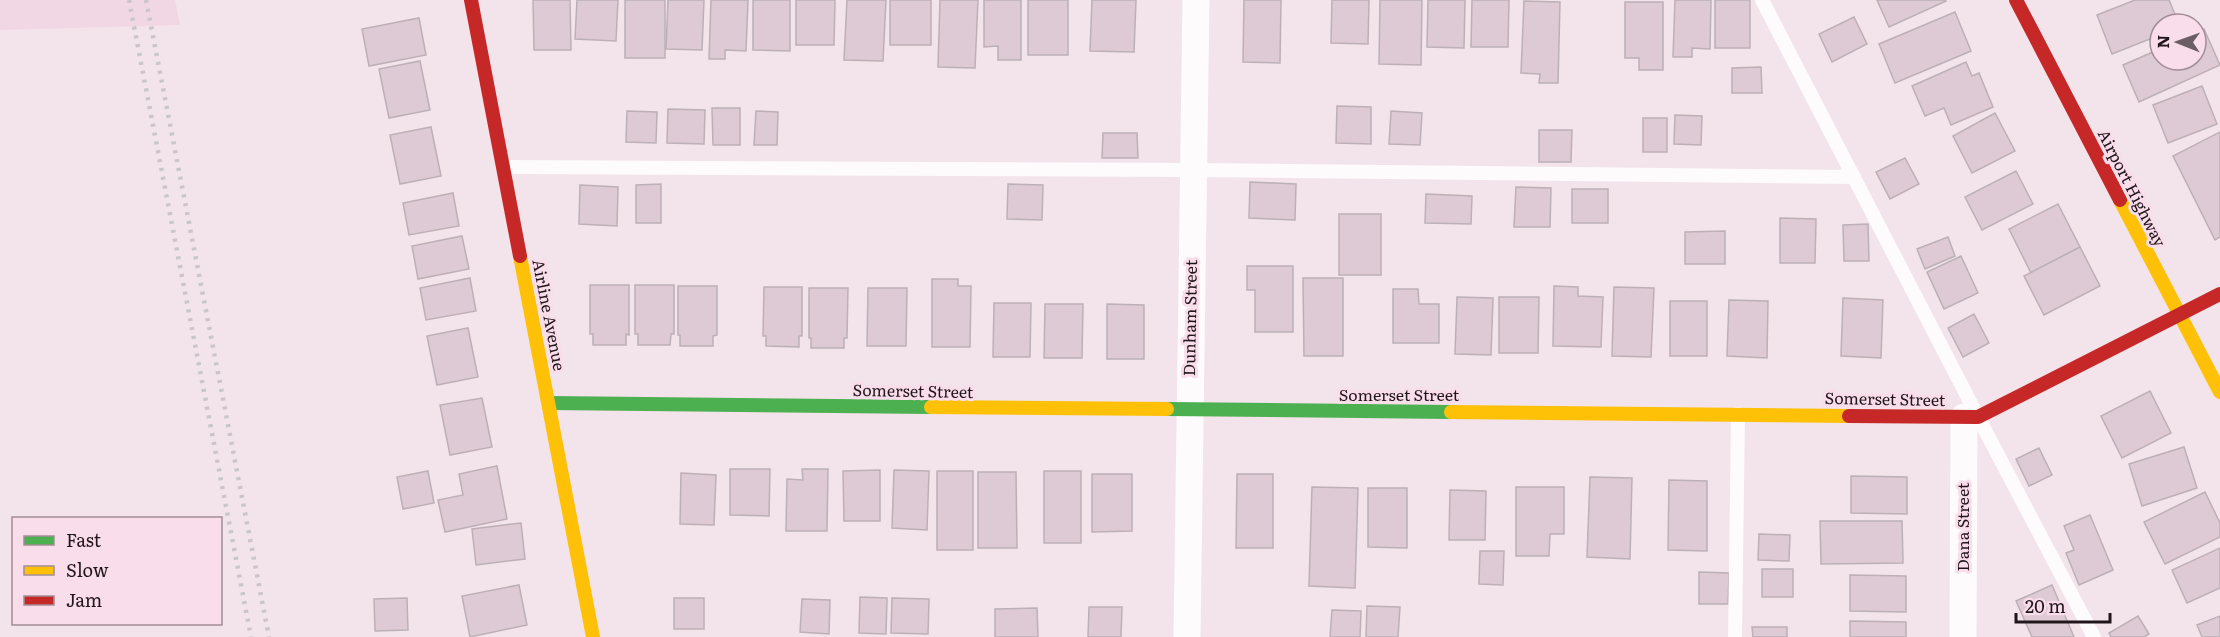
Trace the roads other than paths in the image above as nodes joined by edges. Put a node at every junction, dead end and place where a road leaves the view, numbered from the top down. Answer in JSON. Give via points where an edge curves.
{"nodes":[{"id":1,"x":471,"y":0,"type":"edge"},
{"id":2,"x":1196,"y":0,"type":"edge"},
{"id":3,"x":1762,"y":0,"type":"edge"},
{"id":4,"x":2016,"y":0,"type":"edge"},
{"id":5,"x":503,"y":166,"type":"junction"},
{"id":6,"x":1193,"y":170,"type":"junction"},
{"id":7,"x":1854,"y":177,"type":"junction"},
{"id":8,"x":2220,"y":294,"type":"edge"},
{"id":9,"x":2179,"y":315,"type":"junction"},
{"id":10,"x":2220,"y":392,"type":"edge"},
{"id":11,"x":549,"y":404,"type":"junction"},
{"id":12,"x":1189,"y":410,"type":"junction"},
{"id":13,"x":1738,"y":414,"type":"junction"},
{"id":14,"x":1971,"y":417,"type":"junction"},
{"id":15,"x":594,"y":637,"type":"edge"},
{"id":16,"x":1187,"y":637,"type":"edge"},
{"id":17,"x":1735,"y":637,"type":"edge"},
{"id":18,"x":1963,"y":637,"type":"edge"},
{"id":19,"x":2094,"y":637,"type":"edge"}],
"edges":[{"from":1,"to":5,"type":"street","name":"Airline Avenue"},
{"from":2,"to":6,"type":"street","name":"Dunham Street"},
{"from":3,"to":7,"type":"lane"},
{"from":4,"to":9,"type":"street","name":"Airport Highway"},
{"from":5,"to":6,"type":"lane"},
{"from":5,"to":11,"type":"street","name":"Airline Avenue"},
{"from":6,"to":7,"type":"lane"},
{"from":6,"to":12,"type":"street","name":"Dunham Street"},
{"from":7,"to":14,"type":"lane"},
{"from":8,"to":9,"type":"street","name":"Somerset Street"},
{"from":9,"to":10,"type":"street","name":"Airport Highway"},
{"from":9,"to":14,"type":"street","name":"Somerset Street"},
{"from":11,"to":12,"type":"street","name":"Somerset Street"},
{"from":11,"to":15,"type":"street","name":"Airline Avenue"},
{"from":12,"to":13,"type":"street","name":"Somerset Street"},
{"from":12,"to":16,"type":"street","name":"Dunham Street"},
{"from":13,"to":14,"type":"street","name":"Somerset Street"},
{"from":13,"to":17,"type":"lane"},
{"from":14,"to":18,"type":"street","name":"Dana Street"},
{"from":14,"to":19,"type":"lane"}]}
